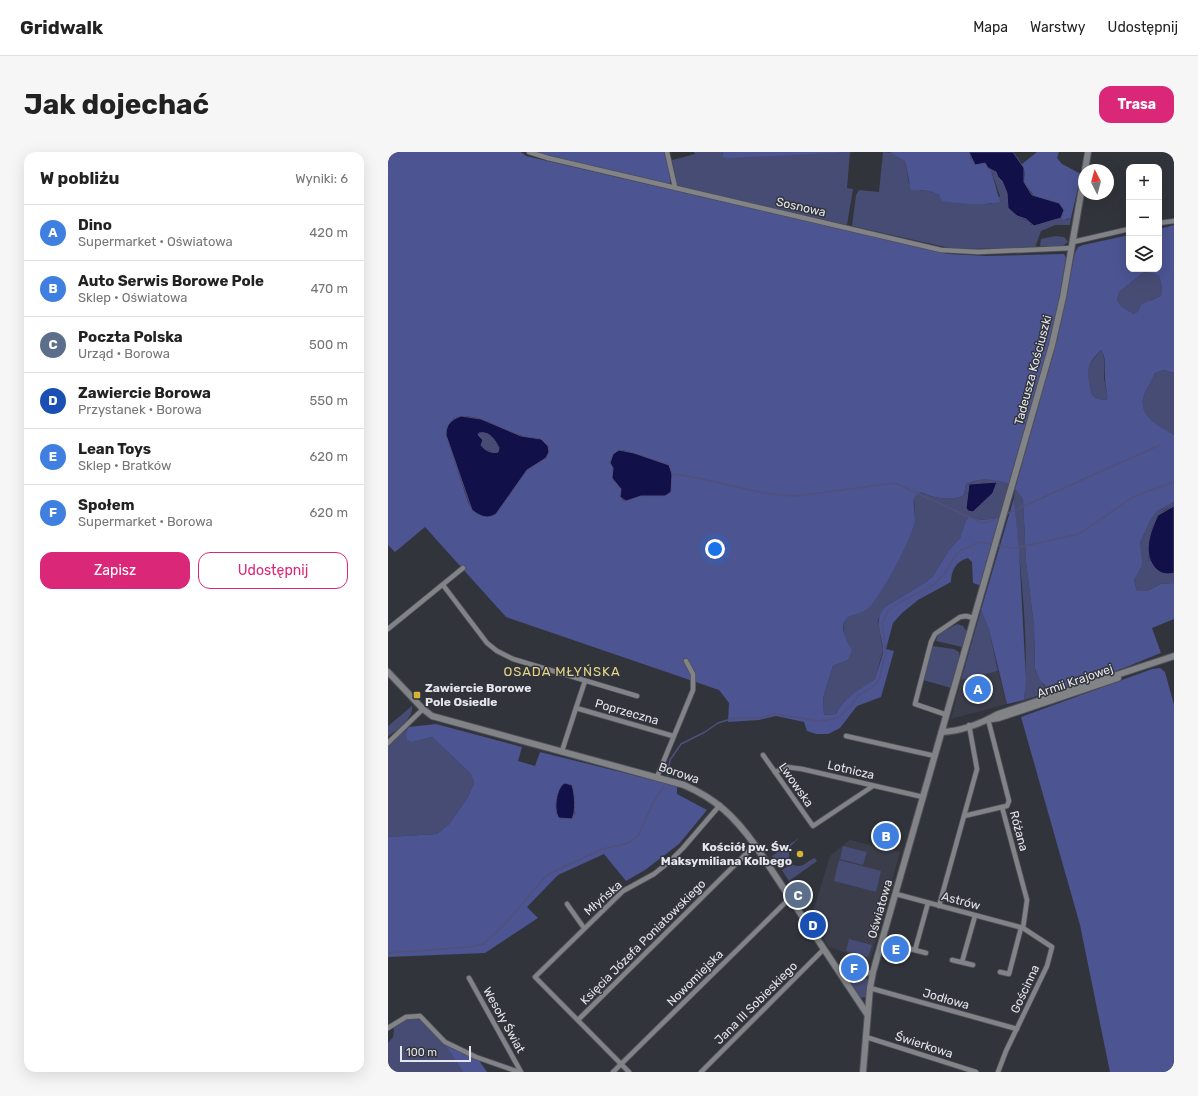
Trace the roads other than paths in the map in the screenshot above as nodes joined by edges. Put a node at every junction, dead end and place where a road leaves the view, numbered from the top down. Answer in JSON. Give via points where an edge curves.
{"nodes":[{"id":1,"x":529,"y":152,"type":"edge"},
{"id":2,"x":667,"y":152,"type":"edge"},
{"id":3,"x":1088,"y":152,"type":"edge"},
{"id":4,"x":1086,"y":164,"type":"edge"},
{"id":5,"x":675,"y":187,"type":"junction"},
{"id":6,"x":1080,"y":200,"type":"edge"},
{"id":7,"x":1174,"y":221,"type":"edge"},
{"id":8,"x":1162,"y":223,"type":"edge"},
{"id":9,"x":1126,"y":230,"type":"edge"},
{"id":10,"x":1072,"y":245,"type":"junction"},
{"id":11,"x":989,"y":566,"type":"joint"},
{"id":12,"x":463,"y":568,"type":"dead end"},
{"id":13,"x":443,"y":585,"type":"junction"},
{"id":14,"x":974,"y":618,"type":"junction"},
{"id":15,"x":388,"y":629,"type":"edge"},
{"id":16,"x":1174,"y":656,"type":"edge"},
{"id":17,"x":686,"y":661,"type":"dead end"},
{"id":18,"x":388,"y":672,"type":"edge"},
{"id":19,"x":585,"y":681,"type":"junction"},
{"id":20,"x":637,"y":696,"type":"dead end"},
{"id":21,"x":576,"y":708,"type":"junction"},
{"id":22,"x":423,"y":709,"type":"junction"},
{"id":23,"x":947,"y":715,"type":"junction"},
{"id":24,"x":988,"y":719,"type":"junction"},
{"id":25,"x":969,"y":725,"type":"junction"},
{"id":26,"x":942,"y":732,"type":"junction"},
{"id":27,"x":673,"y":736,"type":"junction"},
{"id":28,"x":846,"y":736,"type":"dead end"},
{"id":29,"x":388,"y":743,"type":"edge"},
{"id":30,"x":562,"y":751,"type":"junction"},
{"id":31,"x":763,"y":755,"type":"dead end"},
{"id":32,"x":935,"y":756,"type":"junction"},
{"id":33,"x":775,"y":772,"type":"junction"},
{"id":34,"x":659,"y":778,"type":"junction"},
{"id":35,"x":873,"y":786,"type":"junction"},
{"id":36,"x":923,"y":797,"type":"junction"},
{"id":37,"x":720,"y":805,"type":"junction"},
{"id":38,"x":1002,"y":808,"type":"junction"},
{"id":39,"x":964,"y":816,"type":"junction"},
{"id":40,"x":755,"y":845,"type":"junction"},
{"id":41,"x":896,"y":894,"type":"junction"},
{"id":42,"x":790,"y":898,"type":"junction"},
{"id":43,"x":928,"y":903,"type":"junction"},
{"id":44,"x":567,"y":904,"type":"dead end"},
{"id":45,"x":939,"y":906,"type":"junction"},
{"id":46,"x":975,"y":916,"type":"junction"},
{"id":47,"x":584,"y":928,"type":"junction"},
{"id":48,"x":1022,"y":928,"type":"junction"},
{"id":49,"x":907,"y":948,"type":"dead end"},
{"id":50,"x":824,"y":949,"type":"junction"},
{"id":51,"x":915,"y":950,"type":"junction"},
{"id":52,"x":926,"y":953,"type":"dead end"},
{"id":53,"x":952,"y":960,"type":"dead end"},
{"id":54,"x":962,"y":962,"type":"junction"},
{"id":55,"x":974,"y":965,"type":"dead end"},
{"id":56,"x":873,"y":972,"type":"junction"},
{"id":57,"x":1000,"y":972,"type":"dead end"},
{"id":58,"x":469,"y":978,"type":"dead end"},
{"id":59,"x":844,"y":980,"type":"junction"},
{"id":60,"x":870,"y":988,"type":"junction"},
{"id":61,"x":867,"y":1014,"type":"junction"},
{"id":62,"x":578,"y":1020,"type":"junction"},
{"id":63,"x":388,"y":1028,"type":"edge"},
{"id":64,"x":1017,"y":1029,"type":"junction"},
{"id":65,"x":866,"y":1036,"type":"junction"},
{"id":66,"x":621,"y":1064,"type":"junction"},
{"id":67,"x":520,"y":1072,"type":"edge"},
{"id":68,"x":613,"y":1072,"type":"edge"},
{"id":69,"x":629,"y":1072,"type":"edge"},
{"id":70,"x":701,"y":1072,"type":"edge"},
{"id":71,"x":863,"y":1072,"type":"edge"},
{"id":72,"x":976,"y":1072,"type":"edge"},
{"id":73,"x":998,"y":1072,"type":"edge"}],
"edges":[{"from":1,"to":5,"type":"street","name":"Sosnowa"},
{"from":2,"to":5,"type":"street"},
{"from":3,"to":4,"type":"street"},
{"from":5,"to":10,"type":"street","name":"Sosnowa","via":[[941,250],[978,252]]},
{"from":6,"to":10,"type":"street","name":"Tadeusza Kościuszki"},
{"from":7,"to":8,"type":"street"},
{"from":9,"to":10,"type":"street","name":"Sosnowa"},
{"from":10,"to":11,"type":"street","name":"Tadeusza Kościuszki","via":[[1052,345]]},
{"from":11,"to":14,"type":"street","name":"Oświatowa"},
{"from":12,"to":13,"type":"street"},
{"from":13,"to":15,"type":"street"},
{"from":13,"to":19,"type":"street","via":[[487,643],[497,651],[513,659]]},
{"from":14,"to":23,"type":"street","name":"Oświatowa"},
{"from":14,"to":23,"type":"street","via":[[960,617],[937,632],[931,642],[915,704]]},
{"from":16,"to":24,"type":"street","name":"Armii Krajowej"},
{"from":17,"to":27,"type":"street","via":[[693,674],[694,690]]},
{"from":18,"to":22,"type":"street","name":"Borowa"},
{"from":19,"to":20,"type":"street"},
{"from":19,"to":21,"type":"street"},
{"from":21,"to":27,"type":"street","name":"Poprzeczna"},
{"from":21,"to":30,"type":"street","name":"Poprzeczna"},
{"from":22,"to":29,"type":"street"},
{"from":22,"to":30,"type":"street","name":"Borowa","via":[[442,719]]},
{"from":23,"to":26,"type":"street","name":"Oświatowa"},
{"from":24,"to":25,"type":"street","name":"Armii Krajowej"},
{"from":24,"to":38,"type":"street","name":"Różana","via":[[1009,801],[1007,806]]},
{"from":25,"to":26,"type":"street","name":"Armii Krajowej","via":[[954,731]]},
{"from":25,"to":39,"type":"street","via":[[977,769]]},
{"from":26,"to":32,"type":"street","name":"Oświatowa"},
{"from":27,"to":34,"type":"street"},
{"from":28,"to":32,"type":"street"},
{"from":30,"to":34,"type":"street","name":"Borowa"},
{"from":31,"to":33,"type":"street","name":"Lwowska"},
{"from":32,"to":36,"type":"street","name":"Oświatowa"},
{"from":33,"to":35,"type":"street","name":"Lotnicza","via":[[784,768],[802,769]]},
{"from":33,"to":35,"type":"street","name":"Lwowska","via":[[813,826]]},
{"from":34,"to":37,"type":"street","name":"Borowa","via":[[704,794]]},
{"from":35,"to":36,"type":"street","name":"Lotnicza"},
{"from":36,"to":41,"type":"street","name":"Oświatowa"},
{"from":37,"to":40,"type":"street","name":"Borowa"},
{"from":37,"to":47,"type":"street","name":"Młyńska","via":[[669,862],[624,891]]},
{"from":38,"to":39,"type":"street"},
{"from":38,"to":48,"type":"street","name":"Różana","via":[[1028,900]]},
{"from":39,"to":45,"type":"street"},
{"from":40,"to":42,"type":"street","name":"Borowa"},
{"from":40,"to":62,"type":"street","name":"Księcia Józefa Poniatowskiego"},
{"from":41,"to":43,"type":"street","name":"Astrów"},
{"from":41,"to":56,"type":"street","name":"Oświatowa"},
{"from":42,"to":50,"type":"street","name":"Borowa"},
{"from":42,"to":66,"type":"street","name":"Nowomiejska"},
{"from":43,"to":45,"type":"street","name":"Astrów"},
{"from":43,"to":51,"type":"street"},
{"from":44,"to":47,"type":"street"},
{"from":45,"to":46,"type":"street","name":"Astrów"},
{"from":46,"to":48,"type":"street","name":"Astrów"},
{"from":46,"to":54,"type":"street"},
{"from":47,"to":62,"type":"street","name":"Młyńska","via":[[535,977]]},
{"from":48,"to":57,"type":"street","name":"Różana","via":[[1009,974]]},
{"from":48,"to":64,"type":"street","name":"Gościnna","via":[[1051,944],[1053,948]]},
{"from":49,"to":51,"type":"street"},
{"from":50,"to":59,"type":"street","name":"Borowa"},
{"from":50,"to":70,"type":"street","name":"Jana III Sobieskiego"},
{"from":51,"to":52,"type":"street"},
{"from":53,"to":54,"type":"street"},
{"from":54,"to":55,"type":"street"},
{"from":56,"to":59,"type":"street"},
{"from":56,"to":60,"type":"street","name":"Oświatowa"},
{"from":58,"to":67,"type":"street","name":"Wesoły Świat"},
{"from":59,"to":61,"type":"street","name":"Borowa"},
{"from":60,"to":61,"type":"street","name":"Oświatowa"},
{"from":60,"to":64,"type":"street","name":"Jodłowa"},
{"from":61,"to":65,"type":"street","name":"Oświatowa"},
{"from":62,"to":66,"type":"street"},
{"from":63,"to":67,"type":"street","via":[[406,1017],[420,1016],[445,1042],[481,1059]]},
{"from":64,"to":73,"type":"street","name":"Gościnna"},
{"from":65,"to":71,"type":"street","name":"Oświatowa"},
{"from":65,"to":72,"type":"street","name":"Świerkowa"},
{"from":66,"to":68,"type":"street","name":"Nowomiejska"},
{"from":66,"to":69,"type":"street"}]}
